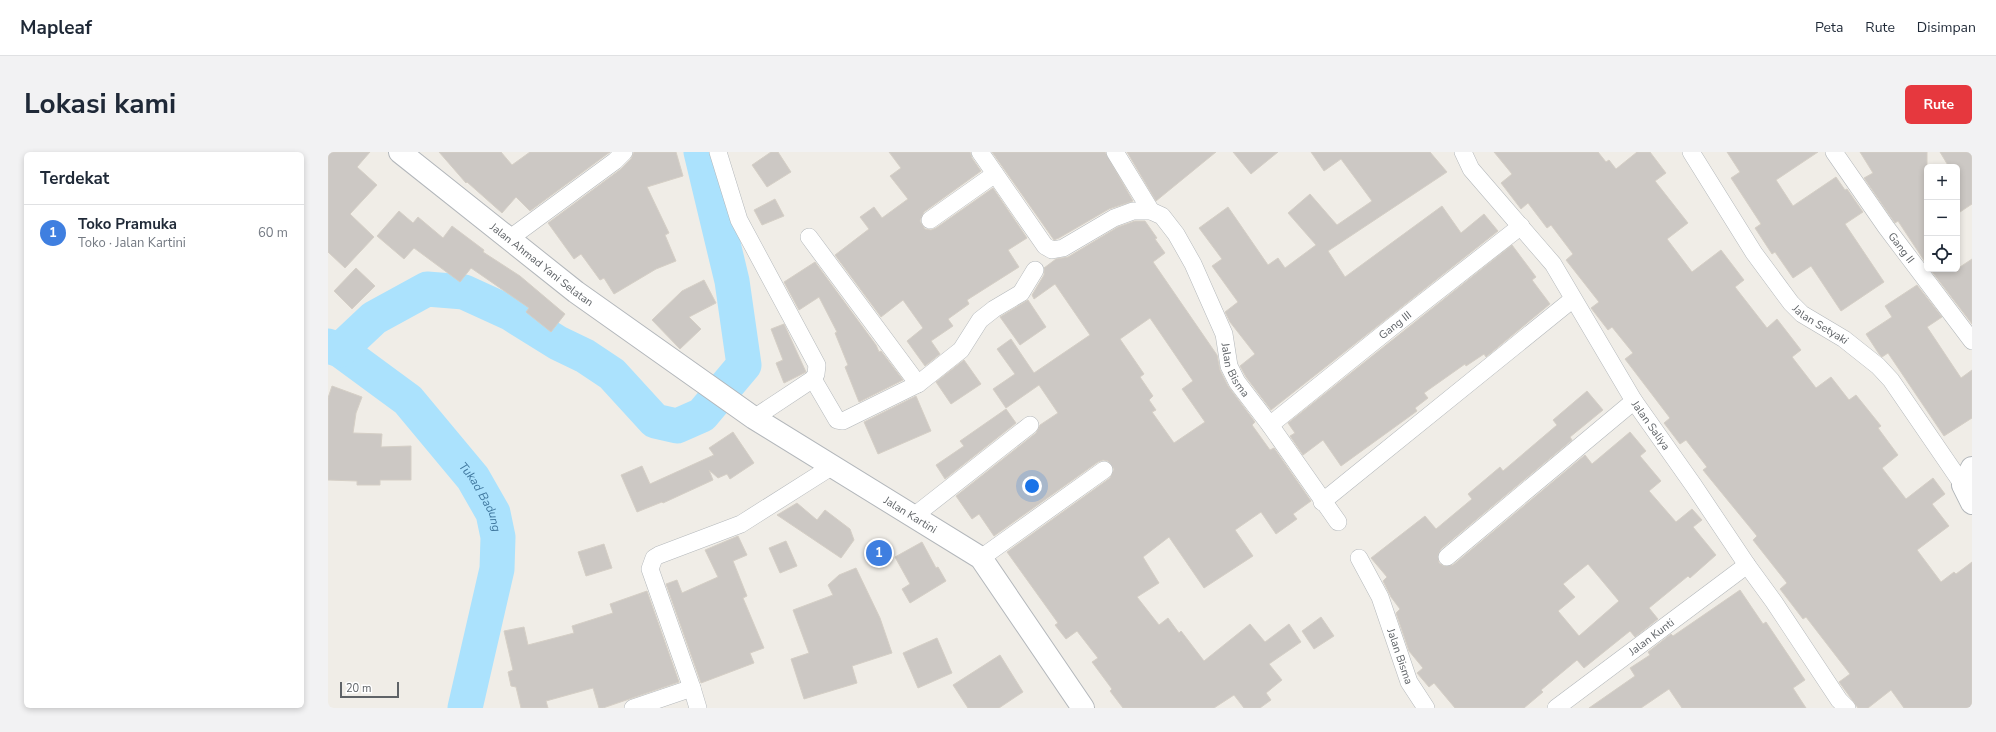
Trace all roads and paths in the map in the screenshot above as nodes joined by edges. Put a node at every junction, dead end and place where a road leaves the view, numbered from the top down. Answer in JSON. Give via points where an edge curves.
{"nodes":[{"id":1,"x":400,"y":152,"type":"edge"},
{"id":2,"x":624,"y":152,"type":"edge"},
{"id":3,"x":718,"y":152,"type":"edge"},
{"id":4,"x":980,"y":152,"type":"edge"},
{"id":5,"x":1115,"y":152,"type":"edge"},
{"id":6,"x":1463,"y":152,"type":"edge"},
{"id":7,"x":1691,"y":152,"type":"edge"},
{"id":8,"x":1834,"y":152,"type":"edge"},
{"id":9,"x":995,"y":174,"type":"junction"},
{"id":10,"x":1151,"y":211,"type":"junction"},
{"id":11,"x":930,"y":220,"type":"dead end"},
{"id":12,"x":1521,"y":226,"type":"junction"},
{"id":13,"x":809,"y":237,"type":"dead end"},
{"id":14,"x":509,"y":239,"type":"junction"},
{"id":15,"x":1035,"y":270,"type":"dead end"},
{"id":16,"x":1573,"y":299,"type":"junction"},
{"id":17,"x":1972,"y":341,"type":"edge"},
{"id":18,"x":689,"y":372,"type":"joint"},
{"id":19,"x":813,"y":379,"type":"junction"},
{"id":20,"x":918,"y":384,"type":"junction"},
{"id":21,"x":1634,"y":401,"type":"junction"},
{"id":22,"x":749,"y":415,"type":"junction"},
{"id":23,"x":1030,"y":425,"type":"dead end"},
{"id":24,"x":1270,"y":425,"type":"junction"},
{"id":25,"x":831,"y":467,"type":"junction"},
{"id":26,"x":1104,"y":470,"type":"dead end"},
{"id":27,"x":1969,"y":485,"type":"edge"},
{"id":28,"x":1322,"y":502,"type":"junction"},
{"id":29,"x":914,"y":516,"type":"junction"},
{"id":30,"x":1338,"y":522,"type":"dead end"},
{"id":31,"x":1447,"y":557,"type":"dead end"},
{"id":32,"x":981,"y":558,"type":"junction"},
{"id":33,"x":1359,"y":558,"type":"dead end"},
{"id":34,"x":1747,"y":565,"type":"junction"},
{"id":35,"x":692,"y":688,"type":"junction"},
{"id":36,"x":1841,"y":705,"type":"edge"},
{"id":37,"x":633,"y":708,"type":"edge"},
{"id":38,"x":698,"y":708,"type":"edge"},
{"id":39,"x":1083,"y":708,"type":"edge"},
{"id":40,"x":1426,"y":708,"type":"edge"},
{"id":41,"x":1556,"y":708,"type":"edge"}],
"edges":[{"from":1,"to":14,"type":"main road","name":"Jalan Ahmad Yani Selatan"},
{"from":2,"to":14,"type":"street"},
{"from":3,"to":19,"type":"street","via":[[739,220],[817,365]]},
{"from":4,"to":9,"type":"street"},
{"from":5,"to":10,"type":"street"},
{"from":6,"to":12,"type":"street","name":"Jalan Saliya","via":[[1471,169]]},
{"from":7,"to":27,"type":"street","name":"Jalan Setyaki","via":[[1754,253],[1791,303],[1802,314],[1844,339],[1878,366]]},
{"from":8,"to":17,"type":"street","name":"Gang II","via":[[1886,227]]},
{"from":9,"to":10,"type":"street","via":[[1044,246],[1052,250],[1063,248],[1114,218],[1133,211]]},
{"from":9,"to":11,"type":"street"},
{"from":10,"to":24,"type":"street","name":"Jalan Bisma","via":[[1162,216],[1193,264],[1224,334],[1229,366],[1237,382]]},
{"from":12,"to":16,"type":"street","name":"Jalan Saliya","via":[[1553,264]]},
{"from":12,"to":24,"type":"street","name":"Gang III"},
{"from":13,"to":20,"type":"street"},
{"from":14,"to":18,"type":"main road","name":"Jalan Ahmad Yani Selatan","via":[[622,326]]},
{"from":15,"to":20,"type":"street","via":[[1021,293],[980,320],[961,350]]},
{"from":16,"to":21,"type":"street","name":"Jalan Saliya"},
{"from":16,"to":28,"type":"street"},
{"from":18,"to":22,"type":"main road","name":"Jalan Kartini"},
{"from":19,"to":20,"type":"street","via":[[840,421]]},
{"from":19,"to":22,"type":"street"},
{"from":21,"to":31,"type":"street"},
{"from":21,"to":34,"type":"street","name":"Jalan Saliya"},
{"from":22,"to":25,"type":"main road","name":"Jalan Kartini"},
{"from":23,"to":29,"type":"street"},
{"from":24,"to":28,"type":"street","name":"Jalan Bisma"},
{"from":25,"to":29,"type":"main road","name":"Jalan Kartini"},
{"from":25,"to":35,"type":"street","via":[[741,524],[654,558],[650,569]]},
{"from":26,"to":32,"type":"street"},
{"from":28,"to":30,"type":"street","name":"Jalan Bisma"},
{"from":29,"to":32,"type":"main road","name":"Jalan Kartini"},
{"from":32,"to":39,"type":"main road","name":"Jalan Kartini"},
{"from":33,"to":40,"type":"street","name":"Jalan Bisma","via":[[1380,597],[1409,682]]},
{"from":34,"to":36,"type":"street","name":"Jalan Saliya"},
{"from":34,"to":41,"type":"street","name":"Jalan Kunti"},
{"from":35,"to":37,"type":"street"},
{"from":35,"to":38,"type":"street"}]}
